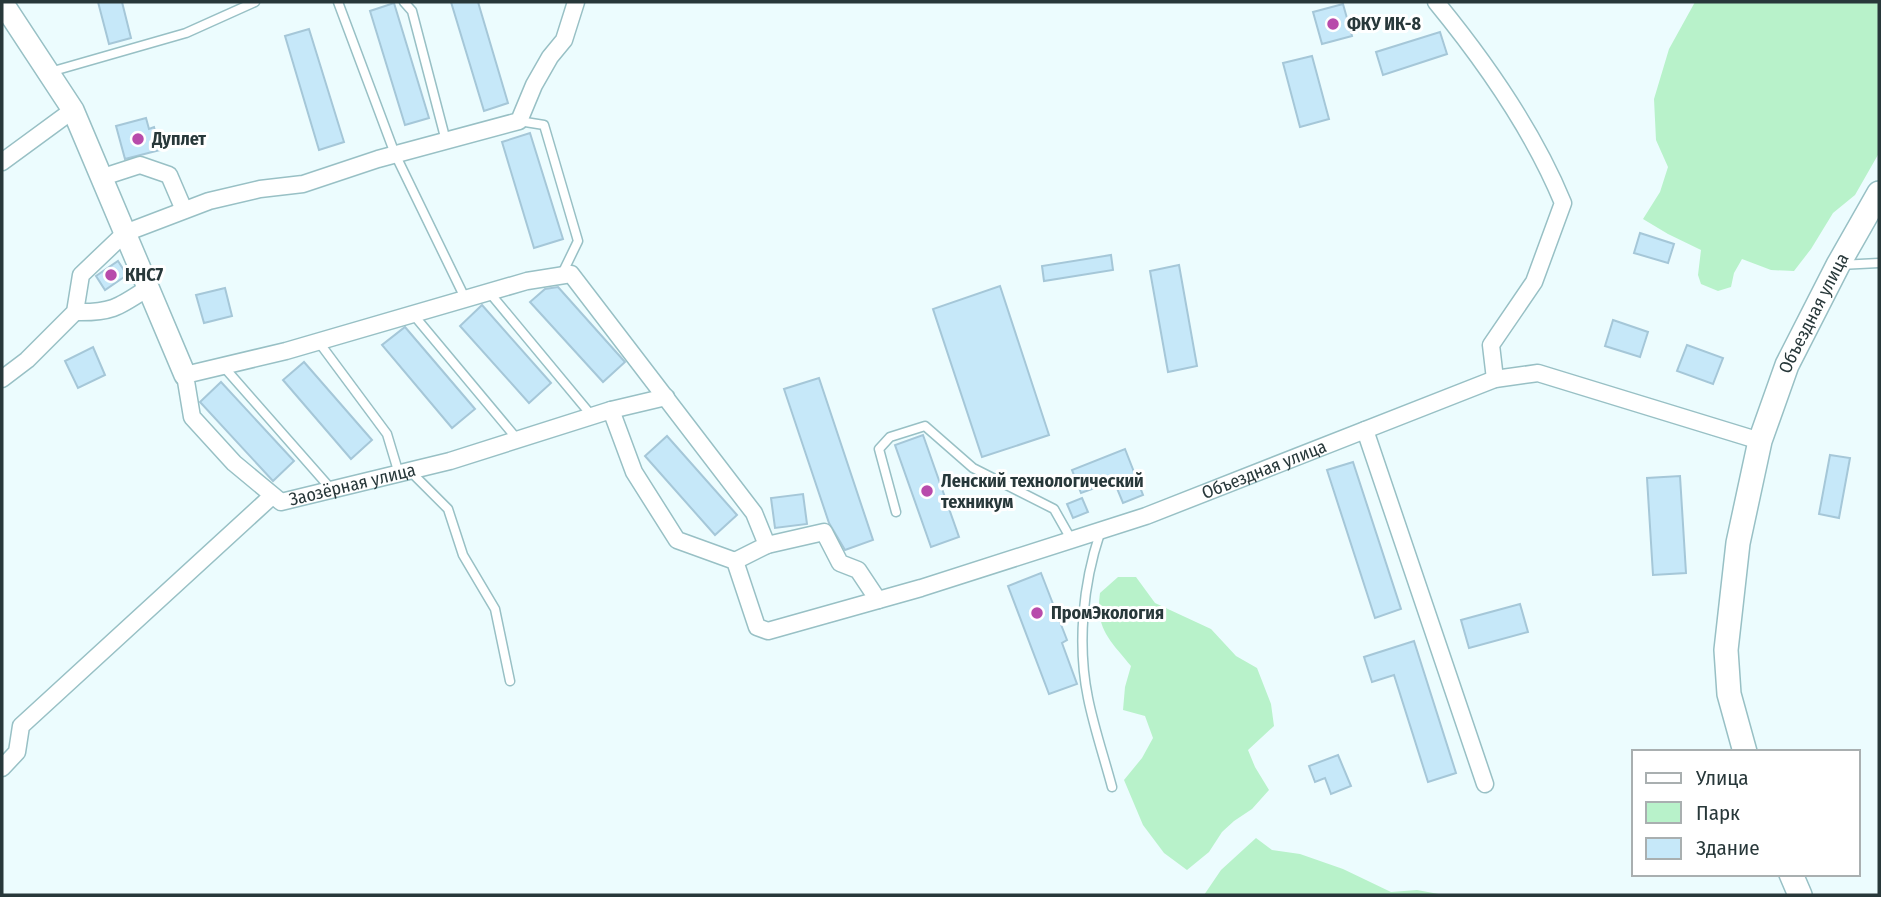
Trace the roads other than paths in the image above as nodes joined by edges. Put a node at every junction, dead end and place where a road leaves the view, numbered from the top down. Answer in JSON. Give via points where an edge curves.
{"nodes":[{"id":1,"x":2,"y":2,"type":"edge"},
{"id":2,"x":255,"y":2,"type":"edge"},
{"id":3,"x":339,"y":2,"type":"edge"},
{"id":4,"x":404,"y":2,"type":"edge"},
{"id":5,"x":576,"y":2,"type":"edge"},
{"id":6,"x":1436,"y":2,"type":"edge"},
{"id":7,"x":48,"y":72,"type":"junction"},
{"id":8,"x":73,"y":110,"type":"junction"},
{"id":9,"x":519,"y":121,"type":"junction"},
{"id":10,"x":446,"y":141,"type":"junction"},
{"id":11,"x":395,"y":154,"type":"junction"},
{"id":12,"x":2,"y":162,"type":"edge"},
{"id":13,"x":103,"y":177,"type":"junction"},
{"id":14,"x":1879,"y":193,"type":"edge"},
{"id":15,"x":184,"y":210,"type":"junction"},
{"id":16,"x":125,"y":233,"type":"junction"},
{"id":17,"x":1879,"y":263,"type":"edge"},
{"id":18,"x":1838,"y":265,"type":"junction"},
{"id":19,"x":562,"y":276,"type":"junction"},
{"id":20,"x":149,"y":287,"type":"junction"},
{"id":21,"x":489,"y":292,"type":"junction"},
{"id":22,"x":465,"y":298,"type":"junction"},
{"id":23,"x":75,"y":312,"type":"junction"},
{"id":24,"x":412,"y":313,"type":"junction"},
{"id":25,"x":318,"y":341,"type":"junction"},
{"id":26,"x":223,"y":366,"type":"junction"},
{"id":27,"x":185,"y":375,"type":"junction"},
{"id":28,"x":2,"y":379,"type":"edge"},
{"id":29,"x":1495,"y":379,"type":"junction"},
{"id":30,"x":666,"y":397,"type":"junction"},
{"id":31,"x":611,"y":410,"type":"junction"},
{"id":32,"x":592,"y":416,"type":"junction"},
{"id":33,"x":1365,"y":430,"type":"junction"},
{"id":34,"x":518,"y":440,"type":"junction"},
{"id":35,"x":1760,"y":441,"type":"junction"},
{"id":36,"x":405,"y":472,"type":"junction"},
{"id":37,"x":332,"y":490,"type":"junction"},
{"id":38,"x":272,"y":496,"type":"junction"},
{"id":39,"x":896,"y":512,"type":"dead end"},
{"id":40,"x":1101,"y":530,"type":"junction"},
{"id":41,"x":1071,"y":539,"type":"junction"},
{"id":42,"x":767,"y":545,"type":"junction"},
{"id":43,"x":736,"y":561,"type":"junction"},
{"id":44,"x":878,"y":600,"type":"junction"},
{"id":45,"x":510,"y":681,"type":"dead end"},
{"id":46,"x":1744,"y":750,"type":"edge"},
{"id":47,"x":2,"y":768,"type":"edge"},
{"id":48,"x":1485,"y":784,"type":"dead end"},
{"id":49,"x":1112,"y":787,"type":"dead end"},
{"id":50,"x":1792,"y":876,"type":"edge"},
{"id":51,"x":1800,"y":895,"type":"edge"}],
"edges":[{"from":1,"to":7,"type":"street","name":"Заозёрная улица"},
{"from":2,"to":7,"type":"lane","via":[[186,33]]},
{"from":3,"to":11,"type":"lane"},
{"from":4,"to":10,"type":"lane","via":[[412,11]]},
{"from":5,"to":9,"type":"street","via":[[564,40]]},
{"from":6,"to":29,"type":"street","via":[[1521,121],[1563,203],[1534,282],[1491,345]]},
{"from":7,"to":8,"type":"street","name":"Заозёрная улица"},
{"from":8,"to":12,"type":"street"},
{"from":8,"to":13,"type":"street","name":"Заозёрная улица"},
{"from":9,"to":10,"type":"street"},
{"from":9,"to":19,"type":"lane","via":[[544,125],[578,241]]},
{"from":10,"to":11,"type":"street"},
{"from":11,"to":15,"type":"street","via":[[303,184],[260,188]]},
{"from":11,"to":22,"type":"lane"},
{"from":13,"to":15,"type":"street","via":[[140,165],[169,175]]},
{"from":13,"to":16,"type":"street","name":"Заозёрная улица"},
{"from":14,"to":18,"type":"main road","name":"Объездная улица"},
{"from":15,"to":16,"type":"street"},
{"from":16,"to":20,"type":"street","name":"Заозёрная улица"},
{"from":16,"to":23,"type":"street","via":[[80,275]]},
{"from":17,"to":18,"type":"lane"},
{"from":18,"to":35,"type":"main road","name":"Объездная улица","via":[[1787,365]]},
{"from":19,"to":21,"type":"street"},
{"from":19,"to":30,"type":"street","via":[[571,274]]},
{"from":20,"to":23,"type":"street","via":[[102,313]]},
{"from":20,"to":27,"type":"street","name":"Заозёрная улица"},
{"from":21,"to":22,"type":"street"},
{"from":21,"to":32,"type":"lane"},
{"from":22,"to":24,"type":"street"},
{"from":23,"to":28,"type":"street"},
{"from":24,"to":25,"type":"street"},
{"from":24,"to":34,"type":"lane"},
{"from":25,"to":26,"type":"street"},
{"from":25,"to":36,"type":"lane","via":[[387,434]]},
{"from":26,"to":27,"type":"street"},
{"from":26,"to":37,"type":"lane"},
{"from":27,"to":38,"type":"street","name":"Заозёрная улица","via":[[192,417]]},
{"from":29,"to":33,"type":"street","name":"Объездная улица"},
{"from":29,"to":35,"type":"street","name":"Объездная улица","via":[[1538,373]]},
{"from":30,"to":31,"type":"street","name":"Заозёрная улица"},
{"from":30,"to":42,"type":"street","via":[[754,513]]},
{"from":31,"to":32,"type":"street","name":"Заозёрная улица"},
{"from":31,"to":43,"type":"street","via":[[634,472],[677,540]]},
{"from":32,"to":34,"type":"street","name":"Заозёрная улица"},
{"from":33,"to":40,"type":"street","name":"Объездная улица"},
{"from":33,"to":48,"type":"street"},
{"from":34,"to":36,"type":"street","name":"Заозёрная улица"},
{"from":35,"to":46,"type":"main road","name":"Объездная улица","via":[[1738,543],[1726,650],[1729,694]]},
{"from":36,"to":37,"type":"street","name":"Заозёрная улица"},
{"from":36,"to":45,"type":"lane","via":[[448,509],[463,555],[495,609]]},
{"from":37,"to":38,"type":"street","name":"Заозёрная улица","via":[[281,502]]},
{"from":38,"to":47,"type":"street","via":[[21,726],[17,752]]},
{"from":39,"to":41,"type":"lane","via":[[878,449],[890,437],[925,426],[973,468],[1054,509]]},
{"from":40,"to":41,"type":"street","name":"Объездная улица"},
{"from":40,"to":49,"type":"lane","via":[[1089,565],[1083,648],[1087,695]]},
{"from":41,"to":44,"type":"street","name":"Объездная улица"},
{"from":42,"to":43,"type":"street"},
{"from":42,"to":44,"type":"street","via":[[824,532],[840,563],[858,570]]},
{"from":43,"to":44,"type":"street","name":"Объездная улица","via":[[757,627],[768,631]]},
{"from":50,"to":51,"type":"main road"}]}
